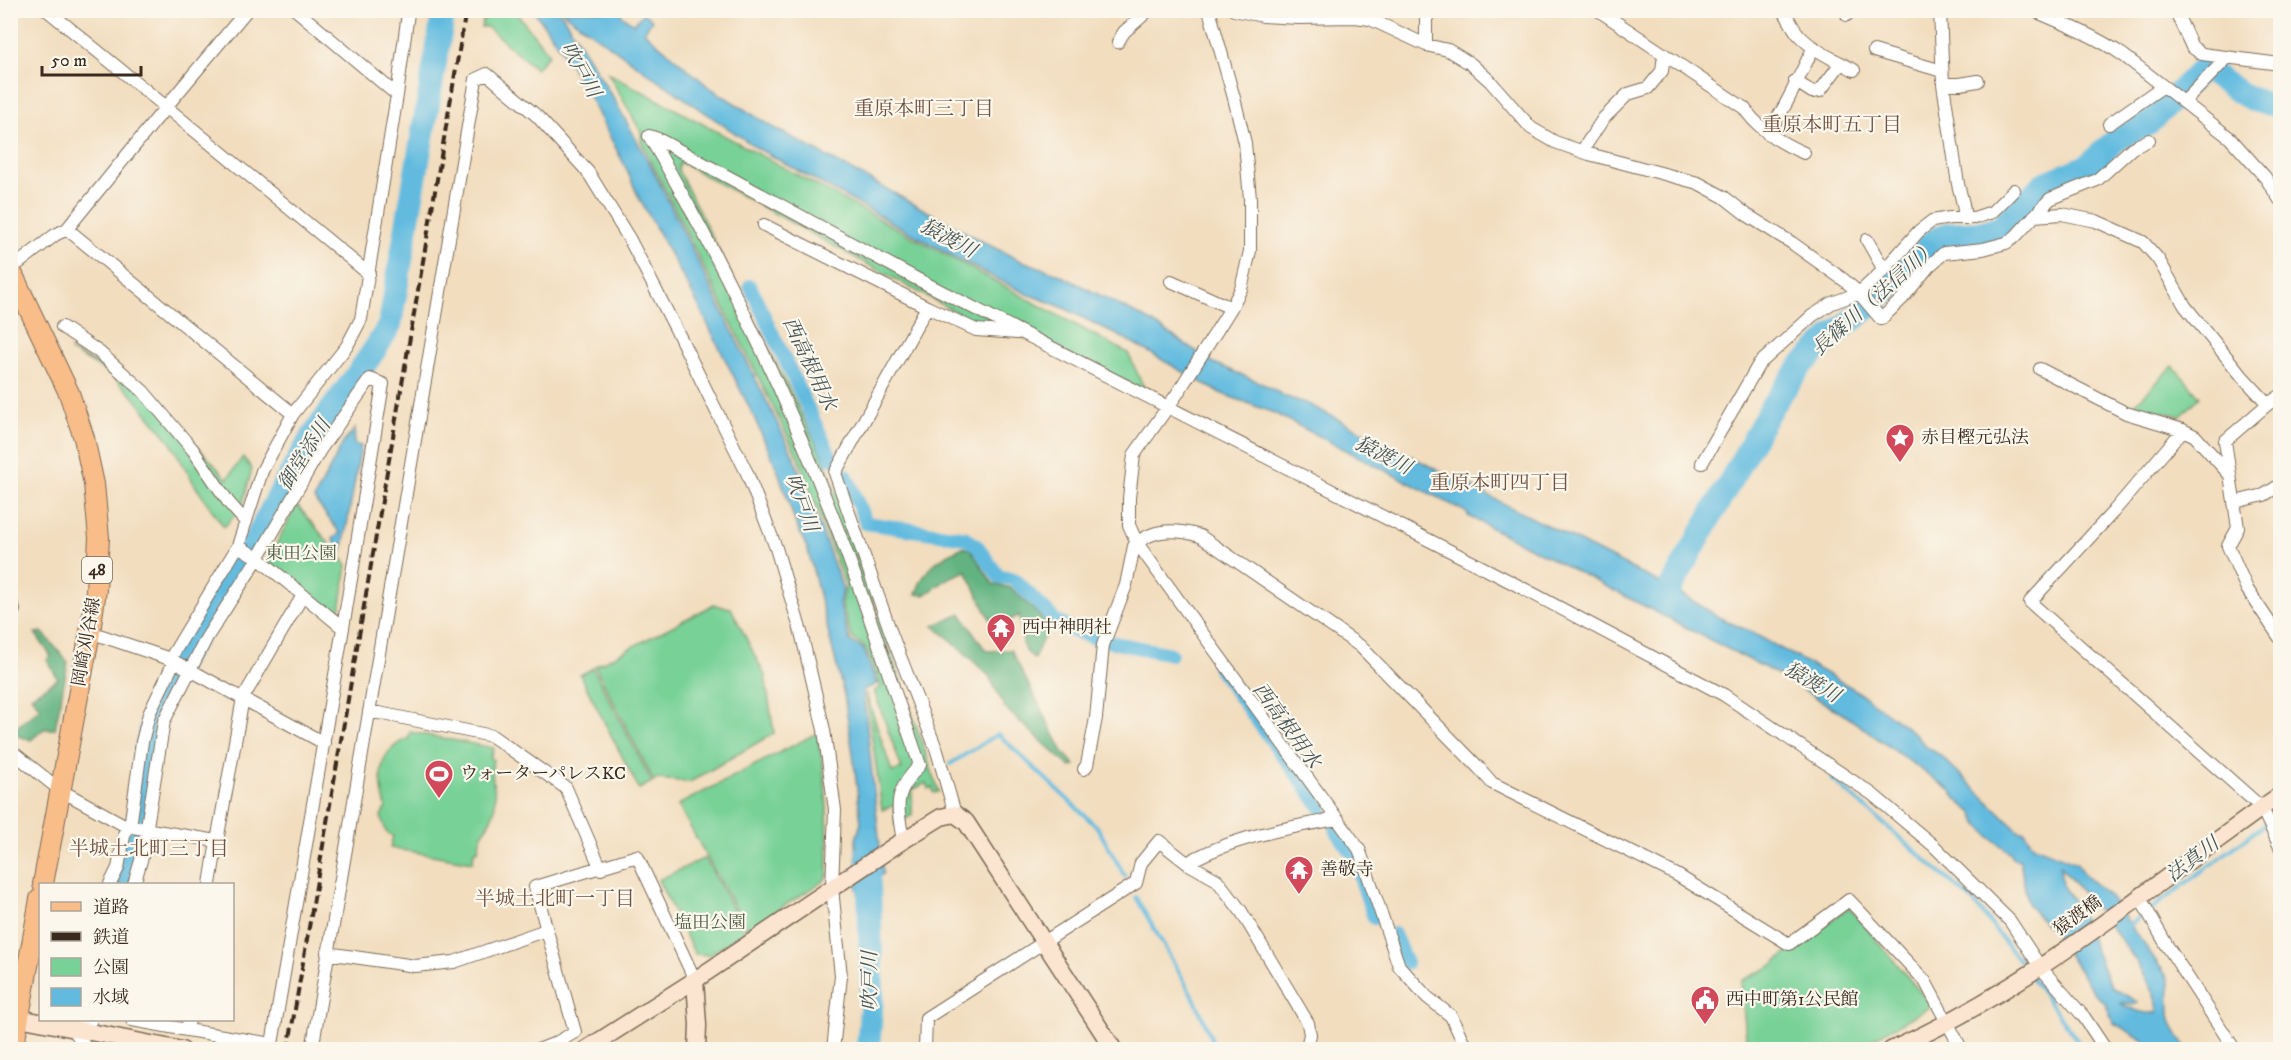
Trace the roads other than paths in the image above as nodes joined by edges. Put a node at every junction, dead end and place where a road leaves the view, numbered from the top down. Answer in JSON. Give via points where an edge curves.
{"nodes":[{"id":1,"x":47,"y":10,"type":"edge"},
{"id":2,"x":247,"y":10,"type":"edge"},
{"id":3,"x":296,"y":10,"type":"edge"},
{"id":4,"x":1149,"y":10,"type":"edge"},
{"id":5,"x":1209,"y":10,"type":"edge"},
{"id":6,"x":1234,"y":10,"type":"edge"},
{"id":7,"x":1431,"y":10,"type":"edge"},
{"id":8,"x":1598,"y":10,"type":"edge"},
{"id":9,"x":1783,"y":10,"type":"edge"},
{"id":10,"x":1940,"y":10,"type":"edge"},
{"id":11,"x":2032,"y":10,"type":"edge"},
{"id":12,"x":2175,"y":10,"type":"edge"},
{"id":13,"x":408,"y":13,"type":"dead end"},
{"id":14,"x":1118,"y":42,"type":"dead end"},
{"id":15,"x":1426,"y":45,"type":"junction"},
{"id":16,"x":1814,"y":47,"type":"junction"},
{"id":17,"x":1874,"y":51,"type":"dead end"},
{"id":18,"x":1664,"y":56,"type":"junction"},
{"id":19,"x":1841,"y":63,"type":"junction"},
{"id":20,"x":2222,"y":63,"type":"junction"},
{"id":21,"x":2280,"y":64,"type":"edge"},
{"id":22,"x":1854,"y":70,"type":"dead end"},
{"id":23,"x":1942,"y":71,"type":"junction"},
{"id":24,"x":1796,"y":81,"type":"junction"},
{"id":25,"x":1978,"y":81,"type":"dead end"},
{"id":26,"x":1943,"y":84,"type":"junction"},
{"id":27,"x":397,"y":95,"type":"junction"},
{"id":28,"x":2174,"y":95,"type":"junction"},
{"id":29,"x":166,"y":107,"type":"junction"},
{"id":30,"x":2109,"y":124,"type":"dead end"},
{"id":31,"x":1767,"y":133,"type":"junction"},
{"id":32,"x":2149,"y":140,"type":"dead end"},
{"id":33,"x":1582,"y":151,"type":"junction"},
{"id":34,"x":1804,"y":153,"type":"dead end"},
{"id":35,"x":2014,"y":190,"type":"dead end"},
{"id":36,"x":2280,"y":200,"type":"edge"},
{"id":37,"x":2034,"y":216,"type":"junction"},
{"id":38,"x":1965,"y":218,"type":"junction"},
{"id":39,"x":764,"y":225,"type":"dead end"},
{"id":40,"x":67,"y":229,"type":"junction"},
{"id":41,"x":1867,"y":240,"type":"dead end"},
{"id":42,"x":10,"y":269,"type":"edge"},
{"id":43,"x":1884,"y":270,"type":"junction"},
{"id":44,"x":369,"y":274,"type":"junction"},
{"id":45,"x":1171,"y":280,"type":"dead end"},
{"id":46,"x":1844,"y":280,"type":"junction"},
{"id":47,"x":1859,"y":293,"type":"junction"},
{"id":48,"x":1832,"y":303,"type":"junction"},
{"id":49,"x":927,"y":307,"type":"junction"},
{"id":50,"x":1231,"y":308,"type":"junction"},
{"id":51,"x":62,"y":327,"type":"dead end"},
{"id":52,"x":1023,"y":333,"type":"junction"},
{"id":53,"x":2040,"y":369,"type":"dead end"},
{"id":54,"x":2280,"y":396,"type":"edge"},
{"id":55,"x":2268,"y":404,"type":"junction"},
{"id":56,"x":1167,"y":408,"type":"junction"},
{"id":57,"x":293,"y":414,"type":"junction"},
{"id":58,"x":2183,"y":430,"type":"junction"},
{"id":59,"x":1702,"y":463,"type":"dead end"},
{"id":60,"x":2230,"y":475,"type":"junction"},
{"id":61,"x":2280,"y":486,"type":"edge"},
{"id":62,"x":2235,"y":502,"type":"junction"},
{"id":63,"x":246,"y":522,"type":"junction"},
{"id":64,"x":1137,"y":543,"type":"junction"},
{"id":65,"x":238,"y":546,"type":"junction"},
{"id":66,"x":258,"y":558,"type":"junction"},
{"id":67,"x":303,"y":595,"type":"junction"},
{"id":68,"x":10,"y":599,"type":"edge"},
{"id":69,"x":10,"y":613,"type":"edge"},
{"id":70,"x":343,"y":628,"type":"junction"},
{"id":71,"x":90,"y":632,"type":"junction"},
{"id":72,"x":2280,"y":638,"type":"edge"},
{"id":73,"x":172,"y":661,"type":"junction"},
{"id":74,"x":190,"y":671,"type":"junction"},
{"id":75,"x":243,"y":698,"type":"junction"},
{"id":76,"x":369,"y":711,"type":"junction"},
{"id":77,"x":324,"y":743,"type":"junction"},
{"id":78,"x":10,"y":750,"type":"edge"},
{"id":79,"x":1084,"y":769,"type":"dead end"},
{"id":80,"x":60,"y":790,"type":"junction"},
{"id":81,"x":2280,"y":795,"type":"edge"},
{"id":82,"x":2264,"y":812,"type":"junction"},
{"id":83,"x":955,"y":814,"type":"junction"},
{"id":84,"x":1338,"y":819,"type":"junction"},
{"id":85,"x":128,"y":826,"type":"junction"},
{"id":86,"x":146,"y":829,"type":"junction"},
{"id":87,"x":217,"y":841,"type":"junction"},
{"id":88,"x":899,"y":843,"type":"junction"},
{"id":89,"x":2280,"y":847,"type":"edge"},
{"id":90,"x":1187,"y":863,"type":"junction"},
{"id":91,"x":601,"y":869,"type":"junction"},
{"id":92,"x":43,"y":883,"type":"edge"},
{"id":93,"x":111,"y":883,"type":"edge"},
{"id":94,"x":135,"y":883,"type":"edge"},
{"id":95,"x":210,"y":883,"type":"edge"},
{"id":96,"x":836,"y":885,"type":"junction"},
{"id":97,"x":2141,"y":901,"type":"junction"},
{"id":98,"x":39,"y":910,"type":"edge"},
{"id":99,"x":546,"y":930,"type":"junction"},
{"id":100,"x":1044,"y":942,"type":"junction"},
{"id":101,"x":36,"y":943,"type":"edge"},
{"id":102,"x":327,"y":953,"type":"junction"},
{"id":103,"x":34,"y":966,"type":"edge"},
{"id":104,"x":2041,"y":968,"type":"junction"},
{"id":105,"x":695,"y":980,"type":"junction"},
{"id":106,"x":17,"y":990,"type":"edge"},
{"id":107,"x":19,"y":1018,"type":"junction"},
{"id":108,"x":89,"y":1021,"type":"edge"},
{"id":109,"x":143,"y":1021,"type":"edge"},
{"id":110,"x":1948,"y":1023,"type":"junction"},
{"id":111,"x":188,"y":1025,"type":"edge"},
{"id":112,"x":74,"y":1030,"type":"junction"},
{"id":113,"x":271,"y":1047,"type":"edge"},
{"id":114,"x":13,"y":1050,"type":"edge"},
{"id":115,"x":87,"y":1050,"type":"edge"},
{"id":116,"x":182,"y":1050,"type":"edge"},
{"id":117,"x":312,"y":1050,"type":"edge"},
{"id":118,"x":538,"y":1050,"type":"edge"},
{"id":119,"x":585,"y":1050,"type":"edge"},
{"id":120,"x":698,"y":1050,"type":"edge"},
{"id":121,"x":834,"y":1050,"type":"edge"},
{"id":122,"x":925,"y":1050,"type":"edge"},
{"id":123,"x":1114,"y":1050,"type":"edge"},
{"id":124,"x":1306,"y":1050,"type":"edge"},
{"id":125,"x":1467,"y":1050,"type":"edge"},
{"id":126,"x":1891,"y":1050,"type":"edge"},
{"id":127,"x":1962,"y":1050,"type":"edge"},
{"id":128,"x":2106,"y":1050,"type":"edge"},
{"id":129,"x":2235,"y":1050,"type":"edge"}],
"edges":[{"from":1,"to":29,"type":"street"},
{"from":2,"to":29,"type":"street"},
{"from":3,"to":27,"type":"street"},
{"from":4,"to":14,"type":"street"},
{"from":5,"to":50,"type":"street","via":[[1245,143],[1250,199],[1247,270]]},
{"from":6,"to":15,"type":"street","via":[[1263,16],[1370,19]]},
{"from":7,"to":15,"type":"street","via":[[1426,19]]},
{"from":8,"to":18,"type":"street"},
{"from":9,"to":16,"type":"street","via":[[1797,33]]},
{"from":10,"to":23,"type":"street"},
{"from":11,"to":28,"type":"street","via":[[2107,44]]},
{"from":12,"to":20,"type":"street","via":[[2192,47]]},
{"from":13,"to":27,"type":"street"},
{"from":15,"to":33,"type":"street","via":[[1448,50],[1471,64],[1532,128],[1555,142]]},
{"from":16,"to":19,"type":"street"},
{"from":16,"to":24,"type":"street"},
{"from":17,"to":23,"type":"street"},
{"from":18,"to":31,"type":"street","via":[[1744,108]]},
{"from":18,"to":33,"type":"street","via":[[1662,71],[1648,88],[1628,94],[1603,119]]},
{"from":19,"to":22,"type":"street"},
{"from":19,"to":24,"type":"street","via":[[1820,91],[1812,92]]},
{"from":20,"to":21,"type":"street"},
{"from":20,"to":28,"type":"street","via":[[2207,79]]},
{"from":23,"to":26,"type":"street"},
{"from":24,"to":31,"type":"street","via":[[1789,102]]},
{"from":25,"to":26,"type":"street"},
{"from":26,"to":38,"type":"street"},
{"from":27,"to":44,"type":"street"},
{"from":28,"to":30,"type":"street"},
{"from":28,"to":36,"type":"street","via":[[2230,138]]},
{"from":29,"to":40,"type":"street"},
{"from":29,"to":44,"type":"street"},
{"from":31,"to":34,"type":"street"},
{"from":32,"to":37,"type":"street","via":[[2132,148],[2097,180],[2050,199]]},
{"from":33,"to":46,"type":"street","via":[[1698,183]]},
{"from":35,"to":38,"type":"street","via":[[1992,212]]},
{"from":37,"to":47,"type":"street","via":[[2006,243],[1944,254],[1881,319]]},
{"from":37,"to":55,"type":"street","via":[[2062,214],[2096,221],[2142,242],[2158,259],[2185,306]]},
{"from":38,"to":43,"type":"street","via":[[1932,220]]},
{"from":39,"to":49,"type":"street"},
{"from":40,"to":42,"type":"street"},
{"from":40,"to":57,"type":"street"},
{"from":41,"to":43,"type":"street"},
{"from":42,"to":71,"type":"main road","name":"岡崎刈谷線","number":"48","via":[[69,393],[84,438],[94,484],[99,538]]},
{"from":43,"to":47,"type":"street"},
{"from":44,"to":57,"type":"street","via":[[362,319],[347,346]]},
{"from":45,"to":50,"type":"street"},
{"from":46,"to":47,"type":"street"},
{"from":46,"to":48,"type":"street"},
{"from":47,"to":48,"type":"street"},
{"from":48,"to":59,"type":"street","via":[[1759,364]]},
{"from":49,"to":52,"type":"street","via":[[976,330]]},
{"from":49,"to":83,"type":"street","via":[[835,473],[937,752]]},
{"from":50,"to":56,"type":"street"},
{"from":51,"to":63,"type":"street","via":[[143,390],[194,450]]},
{"from":52,"to":56,"type":"street"},
{"from":52,"to":88,"type":"street","via":[[649,136],[745,315],[844,547],[920,765],[900,790]]},
{"from":53,"to":58,"type":"street","via":[[2126,413]]},
{"from":54,"to":55,"type":"street"},
{"from":55,"to":60,"type":"street","via":[[2226,441]]},
{"from":56,"to":64,"type":"street","via":[[1134,454],[1129,525]]},
{"from":56,"to":104,"type":"street","via":[[1724,695],[1872,794],[1934,846],[2010,921]]},
{"from":57,"to":63,"type":"street","via":[[262,471]]},
{"from":58,"to":60,"type":"street","via":[[2195,436]]},
{"from":58,"to":82,"type":"street","via":[[2030,602]]},
{"from":60,"to":62,"type":"street"},
{"from":61,"to":62,"type":"street","via":[[2264,495]]},
{"from":62,"to":72,"type":"street","via":[[2238,528],[2228,546],[2247,589]]},
{"from":63,"to":65,"type":"street"},
{"from":64,"to":79,"type":"street","via":[[1116,616],[1103,645],[1096,718]]},
{"from":64,"to":84,"type":"street"},
{"from":64,"to":110,"type":"street","via":[[1162,530],[1200,536],[1360,646],[1492,783],[1677,875],[1789,944],[1849,900],[1925,981]]},
{"from":65,"to":66,"type":"street"},
{"from":65,"to":73,"type":"street"},
{"from":66,"to":67,"type":"street"},
{"from":66,"to":70,"type":"street","via":[[320,450],[370,379],[383,384]]},
{"from":66,"to":74,"type":"street"},
{"from":67,"to":70,"type":"street"},
{"from":67,"to":75,"type":"street"},
{"from":68,"to":69,"type":"street","via":[[14,610]]},
{"from":70,"to":77,"type":"street"},
{"from":71,"to":73,"type":"street"},
{"from":71,"to":80,"type":"main road","name":"岡崎刈谷線","number":"48"},
{"from":73,"to":74,"type":"street"},
{"from":73,"to":85,"type":"street","via":[[149,714]]},
{"from":74,"to":75,"type":"street"},
{"from":74,"to":86,"type":"street","via":[[164,721]]},
{"from":75,"to":77,"type":"street"},
{"from":75,"to":87,"type":"street"},
{"from":76,"to":91,"type":"street","via":[[492,736],[566,788]]},
{"from":76,"to":96,"type":"street","via":[[476,79],[487,74],[537,116],[588,172],[630,240],[747,473],[776,548],[824,730],[835,810]]},
{"from":76,"to":102,"type":"street"},
{"from":77,"to":113,"type":"street"},
{"from":78,"to":80,"type":"street"},
{"from":80,"to":85,"type":"street"},
{"from":80,"to":92,"type":"main road","name":"岡崎刈谷線","number":"48"},
{"from":81,"to":82,"type":"street","name":"猿渡橋"},
{"from":82,"to":89,"type":"street"},
{"from":82,"to":97,"type":"street","name":"猿渡橋"},
{"from":83,"to":88,"type":"street","via":[[941,817]]},
{"from":83,"to":100,"type":"street","via":[[966,822]]},
{"from":84,"to":90,"type":"street","via":[[1294,826],[1207,851]]},
{"from":84,"to":125,"type":"street","via":[[1359,849],[1399,966],[1451,1016]]},
{"from":85,"to":86,"type":"street"},
{"from":85,"to":93,"type":"street"},
{"from":86,"to":87,"type":"street"},
{"from":86,"to":94,"type":"street"},
{"from":87,"to":95,"type":"street"},
{"from":88,"to":96,"type":"street"},
{"from":90,"to":100,"type":"street","via":[[1159,841],[1141,863],[1136,883]]},
{"from":90,"to":124,"type":"street","via":[[1218,880],[1241,911],[1308,1023]]},
{"from":91,"to":99,"type":"street","via":[[535,887]]},
{"from":91,"to":105,"type":"street","via":[[637,856]]},
{"from":96,"to":105,"type":"street"},
{"from":96,"to":121,"type":"street","via":[[841,976]]},
{"from":97,"to":104,"type":"street","name":"猿渡橋"},
{"from":97,"to":129,"type":"street"},
{"from":98,"to":101,"type":"main road"},
{"from":99,"to":102,"type":"street","via":[[454,962],[415,966]]},
{"from":99,"to":118,"type":"street","via":[[575,1032]]},
{"from":100,"to":122,"type":"street","via":[[926,1018]]},
{"from":100,"to":123,"type":"street"},
{"from":101,"to":103,"type":"main road"},
{"from":102,"to":117,"type":"street"},
{"from":103,"to":106,"type":"main road"},
{"from":104,"to":110,"type":"street","name":"猿渡橋"},
{"from":104,"to":128,"type":"street","via":[[2084,1017]]},
{"from":105,"to":119,"type":"street"},
{"from":105,"to":120,"type":"street"},
{"from":106,"to":107,"type":"main road"},
{"from":107,"to":112,"type":"street"},
{"from":107,"to":114,"type":"main road"},
{"from":108,"to":112,"type":"street"},
{"from":109,"to":111,"type":"street"},
{"from":110,"to":126,"type":"street","name":"猿渡橋"},
{"from":110,"to":127,"type":"street"},
{"from":111,"to":113,"type":"street"},
{"from":112,"to":115,"type":"street"},
{"from":112,"to":116,"type":"street"}]}
